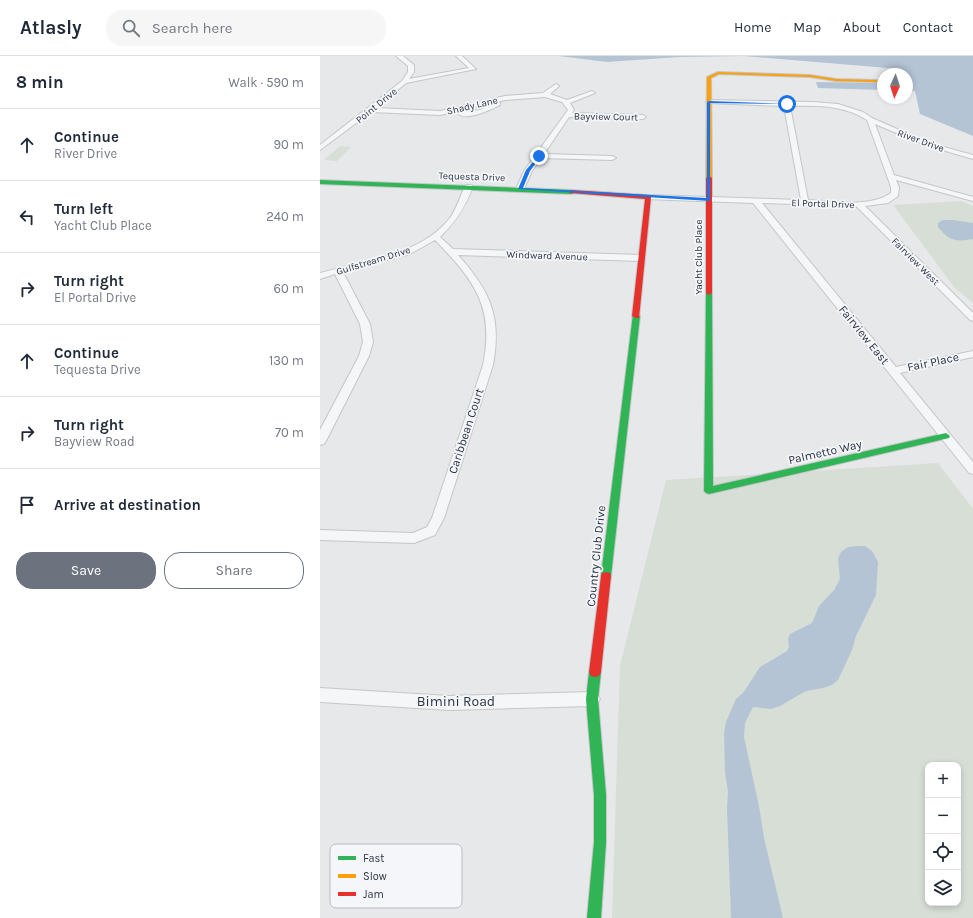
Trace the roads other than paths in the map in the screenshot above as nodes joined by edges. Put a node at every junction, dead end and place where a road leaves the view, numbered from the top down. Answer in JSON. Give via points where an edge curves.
{"nodes":[{"id":1,"x":399,"y":56,"type":"edge"},
{"id":2,"x":459,"y":56,"type":"edge"},
{"id":3,"x":876,"y":81,"type":"dead end"},
{"id":4,"x":404,"y":82,"type":"junction"},
{"id":5,"x":556,"y":86,"type":"dead end"},
{"id":6,"x":592,"y":93,"type":"dead end"},
{"id":7,"x":545,"y":94,"type":"junction"},
{"id":8,"x":566,"y":102,"type":"junction"},
{"id":9,"x":709,"y":102,"type":"junction"},
{"id":10,"x":787,"y":104,"type":"junction"},
{"id":11,"x":370,"y":110,"type":"junction"},
{"id":12,"x":568,"y":115,"type":"junction"},
{"id":13,"x":643,"y":117,"type":"dead end"},
{"id":14,"x":870,"y":119,"type":"junction"},
{"id":15,"x":320,"y":148,"type":"edge"},
{"id":16,"x":539,"y":156,"type":"junction"},
{"id":17,"x":973,"y":157,"type":"edge"},
{"id":18,"x":612,"y":158,"type":"dead end"},
{"id":19,"x":891,"y":176,"type":"junction"},
{"id":20,"x":320,"y":182,"type":"edge"},
{"id":21,"x":469,"y":187,"type":"junction"},
{"id":22,"x":520,"y":189,"type":"junction"},
{"id":23,"x":648,"y":197,"type":"junction"},
{"id":24,"x":973,"y":199,"type":"edge"},
{"id":25,"x":709,"y":200,"type":"junction"},
{"id":26,"x":756,"y":201,"type":"junction"},
{"id":27,"x":805,"y":202,"type":"junction"},
{"id":28,"x":858,"y":204,"type":"junction"},
{"id":29,"x":435,"y":236,"type":"junction"},
{"id":30,"x":452,"y":252,"type":"junction"},
{"id":31,"x":641,"y":258,"type":"junction"},
{"id":32,"x":338,"y":271,"type":"junction"},
{"id":33,"x":320,"y":275,"type":"edge"},
{"id":34,"x":973,"y":318,"type":"edge"},
{"id":35,"x":973,"y":354,"type":"edge"},
{"id":36,"x":893,"y":370,"type":"junction"},
{"id":37,"x":946,"y":436,"type":"junction"},
{"id":38,"x":320,"y":441,"type":"edge"},
{"id":39,"x":973,"y":470,"type":"edge"},
{"id":40,"x":709,"y":491,"type":"joint"},
{"id":41,"x":320,"y":535,"type":"edge"},
{"id":42,"x":320,"y":695,"type":"edge"},
{"id":43,"x":592,"y":699,"type":"junction"},
{"id":44,"x":594,"y":918,"type":"edge"}],
"edges":[{"from":1,"to":4,"type":"street","name":"Point Drive","via":[[411,65],[411,72]]},
{"from":2,"to":4,"type":"street","via":[[473,69]]},
{"from":3,"to":9,"type":"street","name":"Yacht Club Place","via":[[836,80],[810,76],[714,74],[709,78]]},
{"from":4,"to":11,"type":"street","name":"Point Drive"},
{"from":5,"to":7,"type":"street"},
{"from":6,"to":8,"type":"street"},
{"from":7,"to":8,"type":"street"},
{"from":7,"to":11,"type":"street","name":"Shady Lane","via":[[505,98],[497,105],[481,112],[456,114]]},
{"from":8,"to":12,"type":"street","via":[[571,108]]},
{"from":9,"to":10,"type":"street"},
{"from":9,"to":25,"type":"street","name":"Yacht Club Place"},
{"from":10,"to":14,"type":"street","via":[[828,105],[852,110]]},
{"from":10,"to":27,"type":"street"},
{"from":11,"to":15,"type":"street","name":"Point Drive"},
{"from":12,"to":13,"type":"street","name":"Bayview Court"},
{"from":12,"to":16,"type":"street"},
{"from":14,"to":17,"type":"street","name":"River Drive","via":[[919,141]]},
{"from":14,"to":19,"type":"street","name":"El Portal Drive"},
{"from":16,"to":18,"type":"street"},
{"from":16,"to":22,"type":"street","via":[[528,170]]},
{"from":19,"to":24,"type":"street"},
{"from":19,"to":28,"type":"street","name":"El Portal Drive","via":[[896,190],[894,196],[878,203]]},
{"from":20,"to":21,"type":"street","name":"Tequesta Drive"},
{"from":21,"to":22,"type":"street","name":"Tequesta Drive"},
{"from":21,"to":29,"type":"street","name":"Gulfstream Drive","via":[[455,216]]},
{"from":22,"to":23,"type":"street","name":"Tequesta Drive"},
{"from":23,"to":25,"type":"street","name":"El Portal Drive"},
{"from":23,"to":31,"type":"street","name":"Country Club Drive"},
{"from":25,"to":26,"type":"street","name":"El Portal Drive"},
{"from":25,"to":40,"type":"street","name":"Yacht Club Place"},
{"from":26,"to":27,"type":"street","name":"El Portal Drive"},
{"from":26,"to":36,"type":"street","name":"Fairview East"},
{"from":27,"to":28,"type":"street","name":"El Portal Drive"},
{"from":28,"to":34,"type":"street","name":"Fairview West"},
{"from":29,"to":30,"type":"street","name":"Caribbean Court"},
{"from":29,"to":32,"type":"street","name":"Gulfstream Drive","via":[[401,253]]},
{"from":30,"to":31,"type":"street","name":"Windward Avenue"},
{"from":30,"to":41,"type":"street","name":"Caribbean Court","via":[[486,300],[493,333],[488,365],[438,518],[431,531],[414,538]]},
{"from":31,"to":43,"type":"street","name":"Country Club Drive"},
{"from":32,"to":33,"type":"street","name":"Gulfstream Drive"},
{"from":32,"to":38,"type":"street","via":[[365,324],[368,342],[364,356]]},
{"from":35,"to":36,"type":"street","name":"Fair Place"},
{"from":36,"to":37,"type":"street","name":"Fairview East"},
{"from":37,"to":39,"type":"street","name":"Fairview East"},
{"from":37,"to":40,"type":"street","name":"Palmetto Way"},
{"from":42,"to":43,"type":"street","name":"Bimini Road","via":[[449,703]]},
{"from":43,"to":44,"type":"street","name":"Country Club Drive","via":[[600,795],[600,842]]}]}
